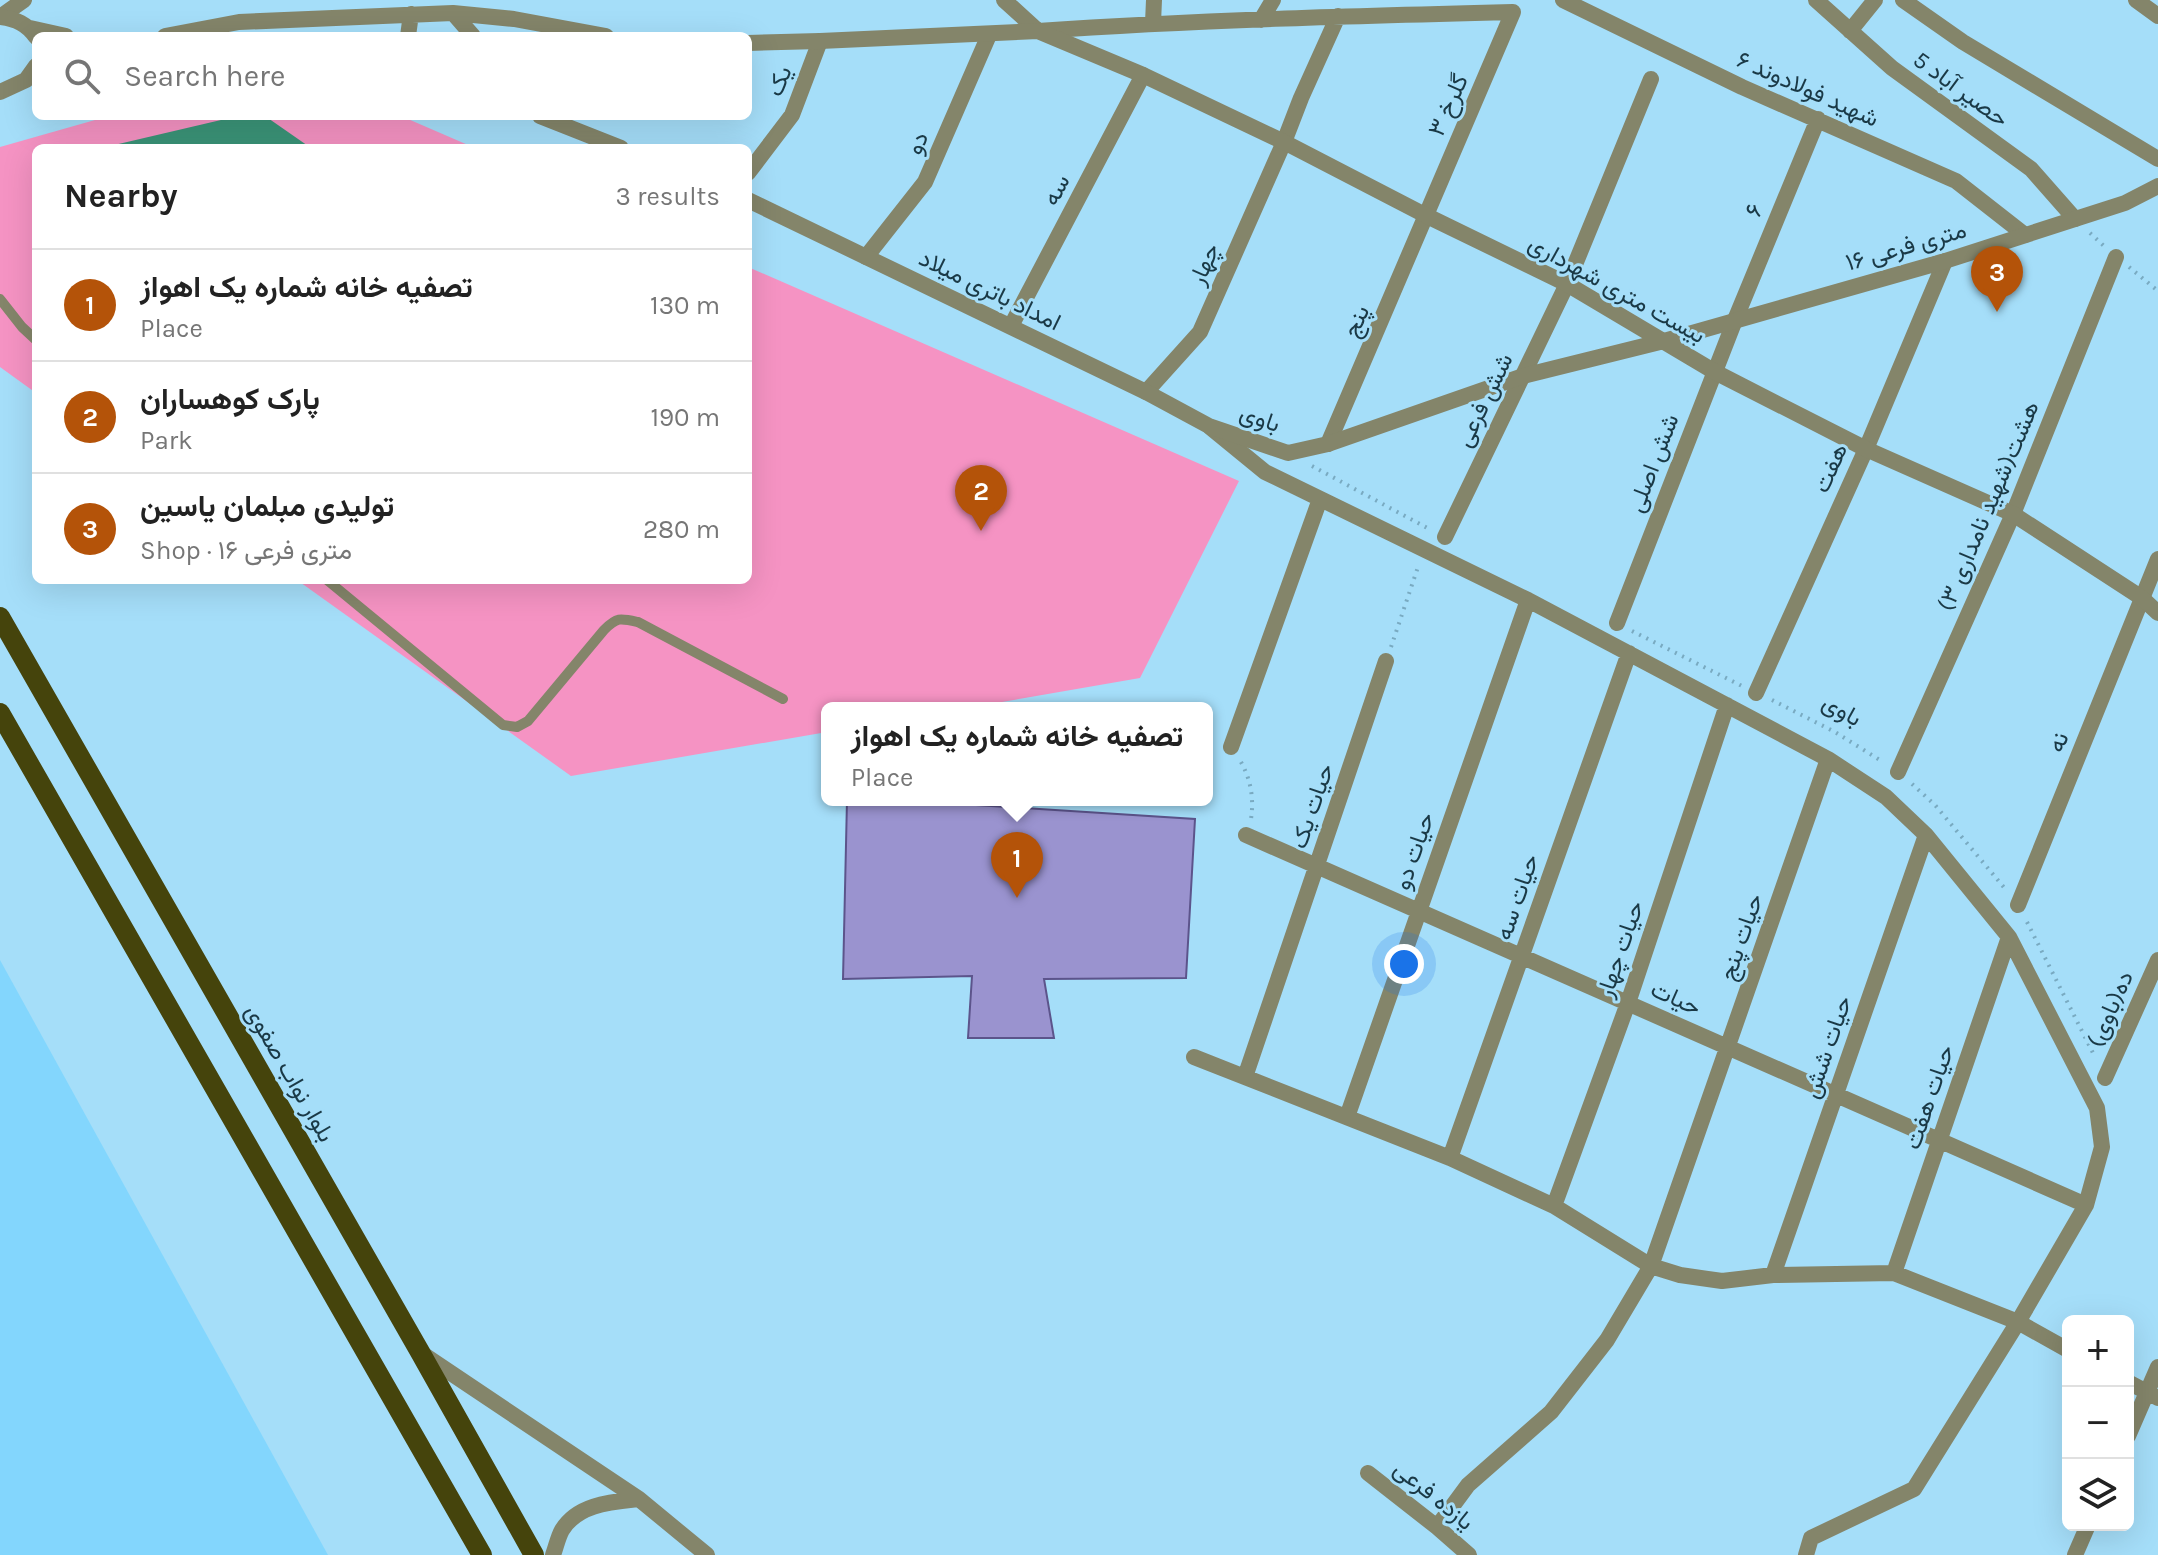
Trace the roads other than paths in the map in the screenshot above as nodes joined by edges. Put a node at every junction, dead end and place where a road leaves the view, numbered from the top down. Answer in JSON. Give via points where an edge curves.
{"nodes":[{"id":1,"x":24,"y":0,"type":"edge"},
{"id":2,"x":1004,"y":0,"type":"edge"},
{"id":3,"x":1154,"y":0,"type":"edge"},
{"id":4,"x":1273,"y":0,"type":"edge"},
{"id":5,"x":1563,"y":0,"type":"edge"},
{"id":6,"x":1816,"y":0,"type":"edge"},
{"id":7,"x":1875,"y":0,"type":"edge"},
{"id":8,"x":1903,"y":0,"type":"edge"},
{"id":9,"x":2136,"y":0,"type":"edge"},
{"id":10,"x":453,"y":13,"type":"junction"},
{"id":11,"x":411,"y":14,"type":"junction"},
{"id":12,"x":1338,"y":16,"type":"junction"},
{"id":13,"x":2158,"y":16,"type":"edge"},
{"id":14,"x":0,"y":17,"type":"edge"},
{"id":15,"x":1261,"y":20,"type":"junction"},
{"id":16,"x":1153,"y":23,"type":"junction"},
{"id":17,"x":1038,"y":31,"type":"junction"},
{"id":18,"x":1850,"y":31,"type":"junction"},
{"id":19,"x":32,"y":32,"type":"edge"},
{"id":20,"x":186,"y":32,"type":"edge"},
{"id":21,"x":409,"y":32,"type":"edge"},
{"id":22,"x":470,"y":32,"type":"edge"},
{"id":23,"x":584,"y":32,"type":"edge"},
{"id":24,"x":989,"y":35,"type":"junction"},
{"id":25,"x":820,"y":41,"type":"junction"},
{"id":26,"x":752,"y":43,"type":"edge"},
{"id":27,"x":1143,"y":75,"type":"junction"},
{"id":28,"x":32,"y":76,"type":"edge"},
{"id":29,"x":1651,"y":79,"type":"dead end"},
{"id":30,"x":0,"y":92,"type":"edge"},
{"id":31,"x":1818,"y":119,"type":"junction"},
{"id":32,"x":558,"y":120,"type":"edge"},
{"id":33,"x":1284,"y":142,"type":"junction"},
{"id":34,"x":612,"y":144,"type":"edge"},
{"id":35,"x":2158,"y":159,"type":"edge"},
{"id":36,"x":752,"y":168,"type":"edge"},
{"id":37,"x":2158,"y":186,"type":"edge"},
{"id":38,"x":752,"y":202,"type":"edge"},
{"id":39,"x":1425,"y":215,"type":"junction"},
{"id":40,"x":2075,"y":219,"type":"junction"},
{"id":41,"x":2025,"y":235,"type":"junction"},
{"id":42,"x":866,"y":257,"type":"junction"},
{"id":43,"x":2116,"y":257,"type":"dead end"},
{"id":44,"x":1945,"y":261,"type":"junction"},
{"id":45,"x":1567,"y":284,"type":"junction"},
{"id":46,"x":0,"y":299,"type":"edge"},
{"id":47,"x":1735,"y":320,"type":"junction"},
{"id":48,"x":1011,"y":326,"type":"junction"},
{"id":49,"x":32,"y":336,"type":"edge"},
{"id":50,"x":1664,"y":341,"type":"junction"},
{"id":51,"x":1715,"y":372,"type":"junction"},
{"id":52,"x":1523,"y":376,"type":"junction"},
{"id":53,"x":1146,"y":392,"type":"junction"},
{"id":54,"x":1209,"y":426,"type":"junction"},
{"id":55,"x":1328,"y":444,"type":"junction"},
{"id":56,"x":1866,"y":449,"type":"junction"},
{"id":57,"x":1288,"y":453,"type":"joint"},
{"id":58,"x":1320,"y":499,"type":"junction"},
{"id":59,"x":2013,"y":514,"type":"junction"},
{"id":60,"x":1445,"y":537,"type":"road end"},
{"id":61,"x":2158,"y":559,"type":"edge"},
{"id":62,"x":332,"y":584,"type":"edge"},
{"id":63,"x":2142,"y":598,"type":"junction"},
{"id":64,"x":1528,"y":600,"type":"junction"},
{"id":65,"x":2158,"y":613,"type":"edge"},
{"id":66,"x":0,"y":617,"type":"edge"},
{"id":67,"x":1617,"y":623,"type":"road end"},
{"id":68,"x":1629,"y":653,"type":"junction"},
{"id":69,"x":1386,"y":661,"type":"road end"},
{"id":70,"x":1756,"y":693,"type":"road end"},
{"id":71,"x":783,"y":699,"type":"dead end"},
{"id":72,"x":1727,"y":705,"type":"junction"},
{"id":73,"x":0,"y":713,"type":"edge"},
{"id":74,"x":1231,"y":747,"type":"road end"},
{"id":75,"x":1828,"y":759,"type":"junction"},
{"id":76,"x":1898,"y":772,"type":"road end"},
{"id":77,"x":1246,"y":835,"type":"road end"},
{"id":78,"x":1926,"y":835,"type":"junction"},
{"id":79,"x":1317,"y":866,"type":"junction"},
{"id":80,"x":2018,"y":905,"type":"road end"},
{"id":81,"x":1418,"y":910,"type":"junction"},
{"id":82,"x":2009,"y":937,"type":"junction"},
{"id":83,"x":1521,"y":956,"type":"junction"},
{"id":84,"x":2158,"y":960,"type":"edge"},
{"id":85,"x":1628,"y":1003,"type":"junction"},
{"id":86,"x":1728,"y":1047,"type":"junction"},
{"id":87,"x":1194,"y":1057,"type":"dead end"},
{"id":88,"x":1245,"y":1077,"type":"junction"},
{"id":89,"x":2105,"y":1078,"type":"road end"},
{"id":90,"x":1836,"y":1095,"type":"junction"},
{"id":91,"x":1347,"y":1117,"type":"junction"},
{"id":92,"x":1940,"y":1140,"type":"junction"},
{"id":93,"x":1450,"y":1158,"type":"junction"},
{"id":94,"x":2086,"y":1205,"type":"junction"},
{"id":95,"x":1554,"y":1206,"type":"junction"},
{"id":96,"x":1651,"y":1266,"type":"junction"},
{"id":97,"x":1894,"y":1273,"type":"junction"},
{"id":98,"x":1773,"y":1275,"type":"junction"},
{"id":99,"x":2018,"y":1322,"type":"junction"},
{"id":100,"x":2062,"y":1347,"type":"edge"},
{"id":101,"x":420,"y":1352,"type":"junction"},
{"id":102,"x":2158,"y":1367,"type":"edge"},
{"id":103,"x":2134,"y":1385,"type":"edge"},
{"id":104,"x":2153,"y":1395,"type":"edge"},
{"id":105,"x":2134,"y":1426,"type":"edge"},
{"id":106,"x":1368,"y":1473,"type":"dead end"},
{"id":107,"x":639,"y":1499,"type":"junction"},
{"id":108,"x":1437,"y":1527,"type":"junction"},
{"id":109,"x":2085,"y":1531,"type":"edge"},
{"id":110,"x":482,"y":1555,"type":"edge"},
{"id":111,"x":534,"y":1555,"type":"edge"},
{"id":112,"x":553,"y":1555,"type":"edge"},
{"id":113,"x":707,"y":1555,"type":"edge"},
{"id":114,"x":1469,"y":1555,"type":"edge"},
{"id":115,"x":1806,"y":1555,"type":"edge"},
{"id":116,"x":2075,"y":1555,"type":"edge"}],
"edges":[{"from":1,"to":14,"type":"street"},
{"from":2,"to":17,"type":"street"},
{"from":3,"to":16,"type":"street"},
{"from":4,"to":15,"type":"street"},
{"from":5,"to":31,"type":"street","name":"شهید فولادوند ۶"},
{"from":6,"to":18,"type":"street","name":"حصیر آباد 5"},
{"from":7,"to":18,"type":"street"},
{"from":8,"to":35,"type":"street"},
{"from":9,"to":13,"type":"street"},
{"from":10,"to":11,"type":"street"},
{"from":10,"to":22,"type":"street"},
{"from":10,"to":23,"type":"street"},
{"from":11,"to":20,"type":"street","via":[[239,22]]},
{"from":11,"to":21,"type":"street"},
{"from":12,"to":15,"type":"street"},
{"from":12,"to":33,"type":"street","name":"چهار"},
{"from":12,"to":39,"type":"street","name":"گلرخ ۳","via":[[1513,12]]},
{"from":14,"to":19,"type":"street","via":[[15,19]]},
{"from":15,"to":16,"type":"street"},
{"from":16,"to":17,"type":"street"},
{"from":17,"to":24,"type":"street"},
{"from":17,"to":27,"type":"street","name":"بیست متری شهرداری"},
{"from":18,"to":40,"type":"street","name":"حصیر آباد 5","via":[[2031,169]]},
{"from":24,"to":25,"type":"street"},
{"from":24,"to":42,"type":"street","name":"دو","via":[[925,182]]},
{"from":25,"to":26,"type":"street"},
{"from":25,"to":36,"type":"street","name":"یک","via":[[792,115]]},
{"from":27,"to":33,"type":"street","name":"بیست متری شهرداری"},
{"from":27,"to":48,"type":"street","name":"سه"},
{"from":28,"to":30,"type":"street"},
{"from":29,"to":45,"type":"street","name":"شش فرعی"},
{"from":31,"to":41,"type":"street","name":"شهید فولادوند ۶","via":[[1956,181]]},
{"from":31,"to":47,"type":"street","name":"۶"},
{"from":32,"to":34,"type":"street"},
{"from":33,"to":39,"type":"street","name":"بیست متری شهرداری"},
{"from":33,"to":53,"type":"street","name":"چهار","via":[[1200,332]]},
{"from":37,"to":40,"type":"street","name":"۱۶ متری فرعی"},
{"from":38,"to":42,"type":"street","name":"امداد باتری میلاد"},
{"from":39,"to":45,"type":"street","name":"بیست متری شهرداری"},
{"from":39,"to":55,"type":"street","name":"پنج"},
{"from":40,"to":41,"type":"street","name":"۱۶ متری فرعی"},
{"from":41,"to":44,"type":"street","name":"۱۶ متری فرعی"},
{"from":42,"to":48,"type":"street","name":"امداد باتری میلاد"},
{"from":43,"to":59,"type":"street","name":"هشت(شهید نامداری ۳)"},
{"from":44,"to":47,"type":"street","name":"۱۶ متری فرعی"},
{"from":44,"to":56,"type":"street","name":"هفت"},
{"from":45,"to":50,"type":"street","name":"بیست متری شهرداری"},
{"from":45,"to":52,"type":"street","name":"شش فرعی"},
{"from":46,"to":49,"type":"lane"},
{"from":47,"to":50,"type":"street","name":"۱۶ متری فرعی"},
{"from":47,"to":51,"type":"street","name":"شش اصلی"},
{"from":48,"to":53,"type":"street","name":"امداد باتری میلاد"},
{"from":50,"to":51,"type":"street","name":"بیست متری شهرداری"},
{"from":50,"to":52,"type":"street","name":"۱۶ متری فرعی"},
{"from":51,"to":56,"type":"street","name":"بیست متری شهرداری"},
{"from":51,"to":67,"type":"street","name":"شش اصلی"},
{"from":52,"to":55,"type":"street","name":"۱۶ متری فرعی"},
{"from":52,"to":60,"type":"street","name":"شش فرعی"},
{"from":53,"to":54,"type":"street","name":"امداد باتری میلاد"},
{"from":54,"to":57,"type":"street","name":"باوی"},
{"from":54,"to":58,"type":"street","name":"باوی","via":[[1265,472]]},
{"from":55,"to":57,"type":"street","name":"۱۶ متری فرعی"},
{"from":56,"to":59,"type":"street","name":"بیست متری شهرداری"},
{"from":56,"to":70,"type":"street","name":"هفت"},
{"from":58,"to":64,"type":"street","name":"باوی"},
{"from":58,"to":74,"type":"street"},
{"from":59,"to":63,"type":"street","name":"بیست متری شهرداری"},
{"from":59,"to":76,"type":"street","name":"هشت(شهید نامداری ۳)"},
{"from":61,"to":63,"type":"street","name":"نه"},
{"from":62,"to":71,"type":"lane","via":[[503,725],[517,727],[528,721],[604,630],[622,618]]},
{"from":63,"to":65,"type":"street","name":"بیست متری شهرداری"},
{"from":63,"to":80,"type":"street","name":"نه"},
{"from":64,"to":68,"type":"street","name":"باوی"},
{"from":64,"to":81,"type":"street","name":"حیات دو"},
{"from":66,"to":101,"type":"main road","name":"بلوار نواب صفوی"},
{"from":68,"to":72,"type":"street","name":"باوی"},
{"from":68,"to":83,"type":"street","name":"حیات سه"},
{"from":69,"to":79,"type":"street","name":"حیات یک"},
{"from":72,"to":75,"type":"street","name":"باوی"},
{"from":72,"to":85,"type":"street","name":"حیات چهار"},
{"from":73,"to":110,"type":"main road"},
{"from":75,"to":78,"type":"street","name":"باوی","via":[[1886,797]]},
{"from":75,"to":86,"type":"street","name":"حیات پنج"},
{"from":77,"to":79,"type":"street","name":"حیات"},
{"from":78,"to":82,"type":"street","name":"باوی"},
{"from":78,"to":90,"type":"street","name":"حیات شش"},
{"from":79,"to":81,"type":"street","name":"حیات"},
{"from":79,"to":88,"type":"street","name":"حیات یک"},
{"from":81,"to":83,"type":"street","name":"حیات"},
{"from":81,"to":91,"type":"street","name":"حیات دو"},
{"from":82,"to":92,"type":"street","name":"حیات هفت"},
{"from":82,"to":94,"type":"street","name":"باوی","via":[[2097,1108],[2102,1147]]},
{"from":83,"to":85,"type":"street","name":"حیات"},
{"from":83,"to":93,"type":"street","name":"حیات سه"},
{"from":84,"to":89,"type":"street","name":"ده(باوی)"},
{"from":85,"to":86,"type":"street","name":"حیات"},
{"from":85,"to":95,"type":"street","name":"حیات چهار"},
{"from":86,"to":90,"type":"street","name":"حیات"},
{"from":86,"to":96,"type":"street","name":"حیات پنج"},
{"from":87,"to":88,"type":"street"},
{"from":88,"to":91,"type":"street"},
{"from":90,"to":92,"type":"street","name":"حیات"},
{"from":90,"to":98,"type":"street","name":"حیات شش"},
{"from":91,"to":93,"type":"street"},
{"from":92,"to":94,"type":"street","name":"حیات"},
{"from":92,"to":97,"type":"street","name":"حیات هفت"},
{"from":93,"to":95,"type":"street"},
{"from":94,"to":99,"type":"street","name":"باوی"},
{"from":95,"to":96,"type":"street"},
{"from":96,"to":98,"type":"street","via":[[1722,1281]]},
{"from":96,"to":108,"type":"street","name":"حیات پنج","via":[[1607,1340],[1551,1412],[1468,1485]]},
{"from":97,"to":98,"type":"street"},
{"from":97,"to":99,"type":"street"},
{"from":99,"to":100,"type":"street"},
{"from":99,"to":115,"type":"street","name":"باوی","via":[[1914,1489],[1811,1538]]},
{"from":101,"to":107,"type":"street"},
{"from":101,"to":111,"type":"main road","name":"بلوار نواب صفوی"},
{"from":102,"to":104,"type":"street"},
{"from":103,"to":104,"type":"street"},
{"from":104,"to":105,"type":"street"},
{"from":106,"to":108,"type":"street","name":"یازده فرعی"},
{"from":107,"to":112,"type":"street","via":[[581,1511],[562,1530]]},
{"from":107,"to":113,"type":"street"},
{"from":108,"to":114,"type":"street","name":"یازده فرعی"},
{"from":109,"to":116,"type":"street"}]}
